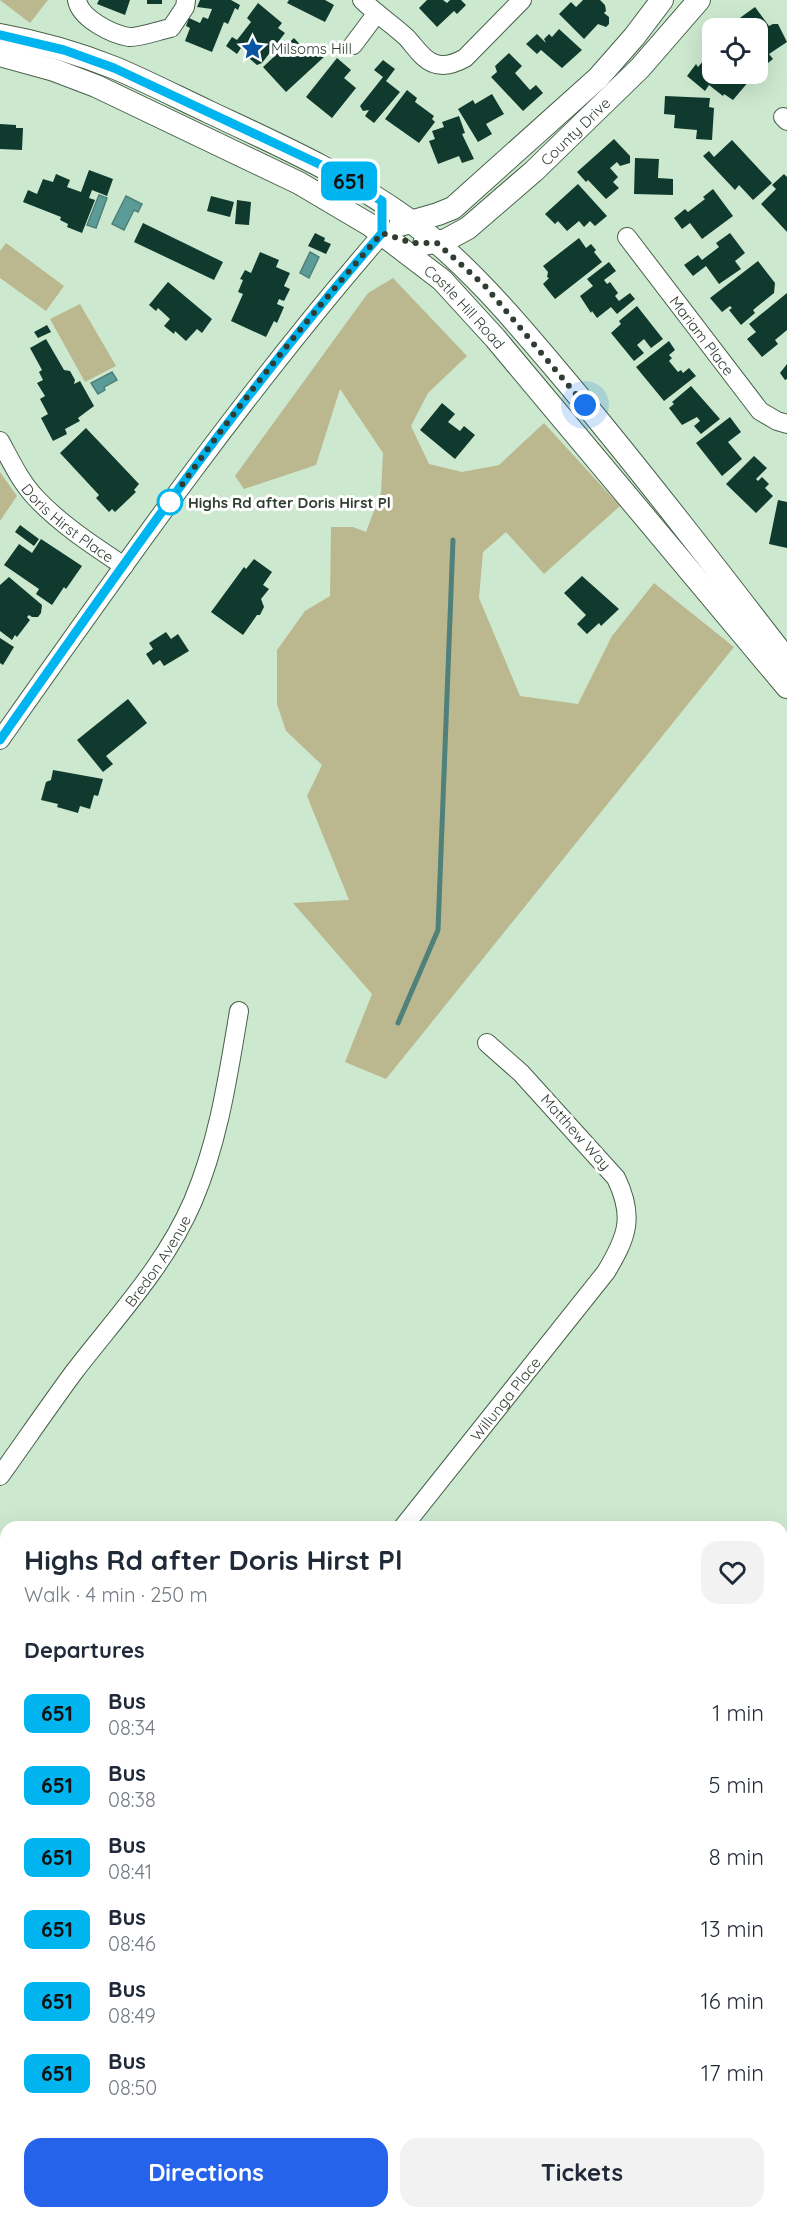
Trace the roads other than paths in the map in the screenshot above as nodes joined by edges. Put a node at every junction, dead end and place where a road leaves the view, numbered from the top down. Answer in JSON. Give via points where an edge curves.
{"nodes":[{"id":1,"x":77,"y":0,"type":"edge"},
{"id":2,"x":186,"y":0,"type":"edge"},
{"id":3,"x":362,"y":0,"type":"edge"},
{"id":4,"x":522,"y":0,"type":"edge"},
{"id":5,"x":662,"y":0,"type":"edge"},
{"id":6,"x":699,"y":0,"type":"edge"},
{"id":7,"x":377,"y":13,"type":"junction"},
{"id":8,"x":0,"y":35,"type":"edge"},
{"id":9,"x":353,"y":45,"type":"dead end"},
{"id":10,"x":0,"y":55,"type":"edge"},
{"id":11,"x":382,"y":201,"type":"junction"},
{"id":12,"x":411,"y":222,"type":"junction"},
{"id":13,"x":382,"y":233,"type":"junction"},
{"id":14,"x":627,"y":237,"type":"dead end"},
{"id":15,"x":437,"y":243,"type":"junction"},
{"id":16,"x":787,"y":424,"type":"edge"},
{"id":17,"x":0,"y":441,"type":"edge"},
{"id":18,"x":124,"y":566,"type":"junction"},
{"id":19,"x":787,"y":660,"type":"edge"},
{"id":20,"x":787,"y":687,"type":"edge"},
{"id":21,"x":0,"y":740,"type":"edge"},
{"id":22,"x":239,"y":1011,"type":"dead end"},
{"id":23,"x":488,"y":1043,"type":"dead end"},
{"id":24,"x":606,"y":1272,"type":"joint"},
{"id":25,"x":0,"y":1476,"type":"edge"},
{"id":26,"x":408,"y":1521,"type":"edge"}],
"edges":[{"from":1,"to":2,"type":"street","via":[[78,7],[92,22],[130,37],[171,28]]},
{"from":3,"to":7,"type":"street"},
{"from":4,"to":7,"type":"street","via":[[465,58],[440,65],[424,57]]},
{"from":5,"to":12,"type":"main road","name":"County Drive","via":[[598,78],[453,208]]},
{"from":6,"to":15,"type":"main road","name":"County Drive","via":[[640,68],[564,144],[472,225]]},
{"from":7,"to":9,"type":"street"},
{"from":8,"to":11,"type":"main road","name":"Castle Hill Road","via":[[64,50],[114,68],[319,164]]},
{"from":10,"to":13,"type":"main road","name":"Castle Hill Road","via":[[96,86],[299,183]]},
{"from":11,"to":12,"type":"main road","name":"Castle Hill Road"},
{"from":11,"to":13,"type":"main road"},
{"from":12,"to":13,"type":"main road","name":"County Drive"},
{"from":12,"to":15,"type":"main road","name":"Castle Hill Road"},
{"from":13,"to":15,"type":"main road","via":[[412,243]]},
{"from":13,"to":18,"type":"street","via":[[213,442]]},
{"from":13,"to":20,"type":"main road","name":"Castle Hill Road","via":[[442,280],[477,317]]},
{"from":14,"to":16,"type":"street","name":"Mariam Place","via":[[760,411]]},
{"from":15,"to":19,"type":"main road","name":"Castle Hill Road","via":[[485,286],[536,345],[638,468]]},
{"from":17,"to":18,"type":"street","name":"Doris Hirst Place","via":[[35,497]]},
{"from":18,"to":21,"type":"street"},
{"from":22,"to":25,"type":"street","name":"Bredon Avenue","via":[[219,1122],[205,1170],[179,1228],[144,1286],[75,1372]]},
{"from":23,"to":24,"type":"street","name":"Matthew Way","via":[[521,1072],[616,1178],[628,1213],[617,1253]]},
{"from":24,"to":26,"type":"street","name":"Willunga Place"}]}
